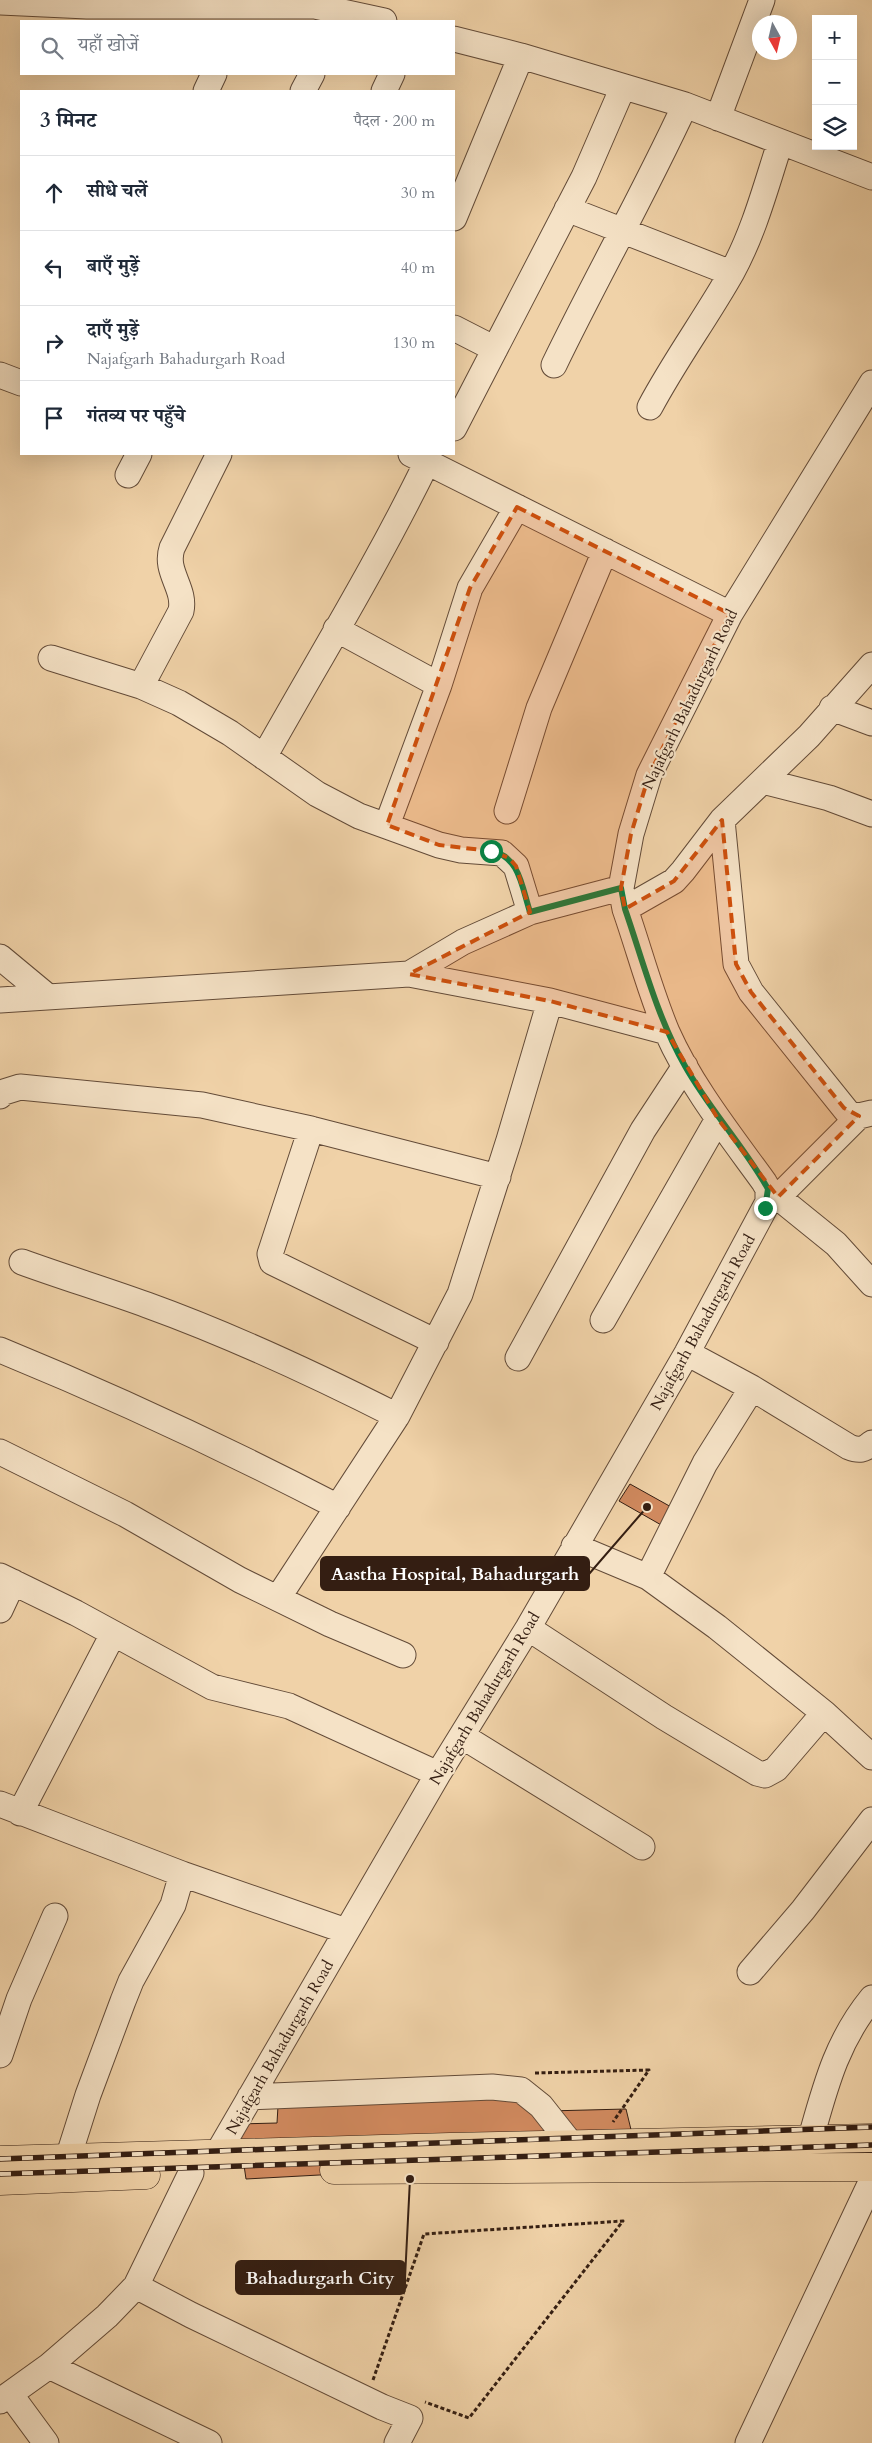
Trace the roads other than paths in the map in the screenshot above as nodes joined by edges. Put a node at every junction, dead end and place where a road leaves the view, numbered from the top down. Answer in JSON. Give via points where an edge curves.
{"nodes":[{"id":1,"x":762,"y":0,"type":"edge"},
{"id":2,"x":0,"y":2,"type":"edge"},
{"id":3,"x":315,"y":3,"type":"edge"},
{"id":4,"x":243,"y":14,"type":"edge"},
{"id":5,"x":343,"y":17,"type":"edge"},
{"id":6,"x":374,"y":20,"type":"edge"},
{"id":7,"x":455,"y":38,"type":"edge"},
{"id":8,"x":522,"y":56,"type":"junction"},
{"id":9,"x":214,"y":75,"type":"edge"},
{"id":10,"x":311,"y":75,"type":"edge"},
{"id":11,"x":392,"y":75,"type":"edge"},
{"id":12,"x":623,"y":87,"type":"junction"},
{"id":13,"x":206,"y":90,"type":"edge"},
{"id":14,"x":304,"y":90,"type":"edge"},
{"id":15,"x":384,"y":90,"type":"edge"},
{"id":16,"x":684,"y":106,"type":"junction"},
{"id":17,"x":718,"y":118,"type":"junction"},
{"id":18,"x":780,"y":143,"type":"junction"},
{"id":19,"x":872,"y":177,"type":"edge"},
{"id":20,"x":567,"y":209,"type":"junction"},
{"id":21,"x":455,"y":216,"type":"edge"},
{"id":22,"x":623,"y":231,"type":"junction"},
{"id":23,"x":731,"y":273,"type":"junction"},
{"id":24,"x":455,"y":329,"type":"edge"},
{"id":25,"x":495,"y":349,"type":"junction"},
{"id":26,"x":554,"y":365,"type":"dead end"},
{"id":27,"x":0,"y":376,"type":"edge"},
{"id":28,"x":20,"y":383,"type":"edge"},
{"id":29,"x":872,"y":383,"type":"edge"},
{"id":30,"x":650,"y":407,"type":"dead end"},
{"id":31,"x":455,"y":426,"type":"edge"},
{"id":32,"x":219,"y":455,"type":"edge"},
{"id":33,"x":428,"y":459,"type":"edge"},
{"id":34,"x":517,"y":507,"type":"junction"},
{"id":35,"x":605,"y":551,"type":"junction"},
{"id":36,"x":730,"y":614,"type":"junction"},
{"id":37,"x":336,"y":628,"type":"junction"},
{"id":38,"x":51,"y":658,"type":"dead end"},
{"id":39,"x":872,"y":665,"type":"edge"},
{"id":40,"x":439,"y":684,"type":"junction"},
{"id":41,"x":141,"y":686,"type":"junction"},
{"id":42,"x":832,"y":708,"type":"junction"},
{"id":43,"x":872,"y":723,"type":"edge"},
{"id":44,"x":264,"y":757,"type":"junction"},
{"id":45,"x":763,"y":780,"type":"junction"},
{"id":46,"x":507,"y":811,"type":"dead end"},
{"id":47,"x":872,"y":814,"type":"edge"},
{"id":48,"x":722,"y":820,"type":"junction"},
{"id":49,"x":386,"y":825,"type":"junction"},
{"id":50,"x":623,"y":898,"type":"junction"},
{"id":51,"x":530,"y":912,"type":"junction"},
{"id":52,"x":0,"y":957,"type":"edge"},
{"id":53,"x":409,"y":974,"type":"junction"},
{"id":54,"x":47,"y":996,"type":"junction"},
{"id":55,"x":0,"y":1000,"type":"edge"},
{"id":56,"x":550,"y":1001,"type":"junction"},
{"id":57,"x":667,"y":1032,"type":"junction"},
{"id":58,"x":685,"y":1066,"type":"junction"},
{"id":59,"x":0,"y":1096,"type":"edge"},
{"id":60,"x":866,"y":1115,"type":"edge"},
{"id":61,"x":718,"y":1119,"type":"junction"},
{"id":62,"x":311,"y":1129,"type":"junction"},
{"id":63,"x":498,"y":1177,"type":"junction"},
{"id":64,"x":773,"y":1193,"type":"junction"},
{"id":65,"x":22,"y":1262,"type":"dead end"},
{"id":66,"x":872,"y":1284,"type":"edge"},
{"id":67,"x":604,"y":1320,"type":"dead end"},
{"id":68,"x":436,"y":1342,"type":"junction"},
{"id":69,"x":0,"y":1350,"type":"edge"},
{"id":70,"x":687,"y":1353,"type":"junction"},
{"id":71,"x":518,"y":1358,"type":"dead end"},
{"id":72,"x":752,"y":1388,"type":"junction"},
{"id":73,"x":397,"y":1416,"type":"junction"},
{"id":74,"x":872,"y":1443,"type":"edge"},
{"id":75,"x":0,"y":1452,"type":"edge"},
{"id":76,"x":338,"y":1507,"type":"junction"},
{"id":77,"x":574,"y":1546,"type":"junction"},
{"id":78,"x":648,"y":1577,"type":"junction"},
{"id":79,"x":6,"y":1579,"type":"edge"},
{"id":80,"x":278,"y":1598,"type":"junction"},
{"id":81,"x":0,"y":1610,"type":"edge"},
{"id":82,"x":528,"y":1628,"type":"junction"},
{"id":83,"x":113,"y":1634,"type":"junction"},
{"id":84,"x":403,"y":1655,"type":"dead end"},
{"id":85,"x":824,"y":1713,"type":"junction"},
{"id":86,"x":462,"y":1736,"type":"junction"},
{"id":87,"x":872,"y":1757,"type":"edge"},
{"id":88,"x":438,"y":1774,"type":"junction"},
{"id":89,"x":10,"y":1808,"type":"edge"},
{"id":90,"x":872,"y":1820,"type":"edge"},
{"id":91,"x":642,"y":1847,"type":"dead end"},
{"id":92,"x":182,"y":1874,"type":"junction"},
{"id":93,"x":55,"y":1916,"type":"dead end"},
{"id":94,"x":346,"y":1932,"type":"junction"},
{"id":95,"x":750,"y":1972,"type":"dead end"},
{"id":96,"x":872,"y":1998,"type":"edge"},
{"id":97,"x":0,"y":2055,"type":"edge"},
{"id":98,"x":250,"y":2097,"type":"junction"},
{"id":99,"x":872,"y":2138,"type":"edge"},
{"id":100,"x":810,"y":2141,"type":"junction"},
{"id":101,"x":571,"y":2144,"type":"junction"},
{"id":102,"x":216,"y":2156,"type":"junction"},
{"id":103,"x":68,"y":2158,"type":"junction"},
{"id":104,"x":0,"y":2160,"type":"edge"},
{"id":105,"x":872,"y":2167,"type":"edge"},
{"id":106,"x":191,"y":2173,"type":"junction"},
{"id":107,"x":872,"y":2180,"type":"edge"},
{"id":108,"x":0,"y":2181,"type":"edge"},
{"id":109,"x":136,"y":2286,"type":"junction"},
{"id":110,"x":49,"y":2366,"type":"junction"},
{"id":111,"x":5,"y":2398,"type":"edge"},
{"id":112,"x":46,"y":2443,"type":"edge"},
{"id":113,"x":210,"y":2443,"type":"edge"},
{"id":114,"x":397,"y":2443,"type":"edge"},
{"id":115,"x":748,"y":2443,"type":"edge"}],
"edges":[{"from":1,"to":17,"type":"street"},
{"from":2,"to":4,"type":"street"},
{"from":3,"to":4,"type":"street"},
{"from":3,"to":5,"type":"street"},
{"from":5,"to":6,"type":"street"},
{"from":7,"to":8,"type":"street"},
{"from":8,"to":12,"type":"street"},
{"from":8,"to":21,"type":"street"},
{"from":9,"to":13,"type":"street"},
{"from":10,"to":14,"type":"street"},
{"from":11,"to":15,"type":"street"},
{"from":12,"to":16,"type":"street"},
{"from":12,"to":20,"type":"street"},
{"from":16,"to":17,"type":"street"},
{"from":16,"to":22,"type":"street"},
{"from":17,"to":18,"type":"street"},
{"from":18,"to":19,"type":"street"},
{"from":18,"to":23,"type":"street","via":[[746,242]]},
{"from":20,"to":22,"type":"street"},
{"from":20,"to":25,"type":"street"},
{"from":22,"to":23,"type":"street"},
{"from":22,"to":26,"type":"street"},
{"from":23,"to":30,"type":"street"},
{"from":24,"to":25,"type":"street"},
{"from":25,"to":31,"type":"street"},
{"from":27,"to":28,"type":"street"},
{"from":29,"to":36,"type":"street","name":"Najafgarh Bahadurgarh Road"},
{"from":32,"to":41,"type":"street","via":[[169,557],[182,603]]},
{"from":33,"to":34,"type":"street"},
{"from":33,"to":37,"type":"street","via":[[395,528]]},
{"from":34,"to":35,"type":"street"},
{"from":34,"to":40,"type":"street","via":[[470,588]]},
{"from":35,"to":36,"type":"street"},
{"from":35,"to":46,"type":"street","via":[[540,708]]},
{"from":36,"to":50,"type":"street","name":"Najafgarh Bahadurgarh Road","via":[[649,775],[631,834]]},
{"from":37,"to":40,"type":"street"},
{"from":37,"to":44,"type":"street"},
{"from":38,"to":41,"type":"street"},
{"from":39,"to":42,"type":"street"},
{"from":40,"to":49,"type":"street"},
{"from":41,"to":44,"type":"street","via":[[210,720]]},
{"from":42,"to":43,"type":"street"},
{"from":42,"to":45,"type":"street","via":[[809,736]]},
{"from":44,"to":49,"type":"street","via":[[317,794],[359,816]]},
{"from":45,"to":47,"type":"street"},
{"from":45,"to":48,"type":"street"},
{"from":48,"to":50,"type":"street","via":[[674,880]]},
{"from":48,"to":60,"type":"street","via":[[736,964],[751,992],[849,1114]]},
{"from":49,"to":51,"type":"street","via":[[439,845],[502,853],[516,866]]},
{"from":50,"to":51,"type":"street"},
{"from":50,"to":57,"type":"street","name":"Najafgarh Bahadurgarh Road"},
{"from":51,"to":53,"type":"street","via":[[463,942]]},
{"from":52,"to":54,"type":"street"},
{"from":53,"to":54,"type":"street"},
{"from":53,"to":56,"type":"street"},
{"from":54,"to":55,"type":"street"},
{"from":56,"to":57,"type":"street"},
{"from":56,"to":63,"type":"street"},
{"from":57,"to":58,"type":"street","name":"Najafgarh Bahadurgarh Road"},
{"from":58,"to":61,"type":"street","name":"Najafgarh Bahadurgarh Road"},
{"from":58,"to":71,"type":"street","via":[[643,1130]]},
{"from":59,"to":62,"type":"street","via":[[20,1088],[193,1104]]},
{"from":60,"to":64,"type":"street"},
{"from":61,"to":64,"type":"street","name":"Najafgarh Bahadurgarh Road"},
{"from":61,"to":67,"type":"street"},
{"from":62,"to":63,"type":"street"},
{"from":62,"to":68,"type":"street","via":[[270,1254],[272,1262]]},
{"from":63,"to":68,"type":"street","via":[[466,1280]]},
{"from":64,"to":66,"type":"street","via":[[836,1244]]},
{"from":64,"to":70,"type":"street","name":"Najafgarh Bahadurgarh Road"},
{"from":65,"to":73,"type":"street","via":[[193,1323],[310,1372]]},
{"from":68,"to":73,"type":"street"},
{"from":69,"to":76,"type":"street","via":[[96,1390]]},
{"from":70,"to":72,"type":"street"},
{"from":70,"to":77,"type":"street","name":"Najafgarh Bahadurgarh Road"},
{"from":72,"to":74,"type":"street","via":[[849,1447],[866,1449]]},
{"from":72,"to":78,"type":"street","via":[[705,1463]]},
{"from":73,"to":76,"type":"street"},
{"from":75,"to":80,"type":"street","via":[[125,1514],[232,1576]]},
{"from":76,"to":80,"type":"street"},
{"from":77,"to":78,"type":"street"},
{"from":77,"to":82,"type":"street","name":"Najafgarh Bahadurgarh Road"},
{"from":78,"to":85,"type":"street","via":[[717,1626]]},
{"from":79,"to":81,"type":"street"},
{"from":79,"to":83,"type":"street"},
{"from":80,"to":84,"type":"street"},
{"from":82,"to":85,"type":"street","via":[[757,1773],[765,1775],[776,1769]]},
{"from":82,"to":86,"type":"street","name":"Najafgarh Bahadurgarh Road"},
{"from":83,"to":88,"type":"street","via":[[212,1687],[289,1706]]},
{"from":83,"to":89,"type":"street"},
{"from":85,"to":87,"type":"street"},
{"from":86,"to":88,"type":"street","name":"Najafgarh Bahadurgarh Road"},
{"from":86,"to":91,"type":"street"},
{"from":88,"to":94,"type":"street","name":"Najafgarh Bahadurgarh Road"},
{"from":89,"to":92,"type":"street"},
{"from":90,"to":95,"type":"street"},
{"from":92,"to":94,"type":"street"},
{"from":92,"to":103,"type":"street","via":[[173,1905],[131,1981],[120,2008]]},
{"from":93,"to":97,"type":"street","via":[[19,1999]]},
{"from":94,"to":98,"type":"street","name":"Najafgarh Bahadurgarh Road"},
{"from":96,"to":100,"type":"street","via":[[844,2037]]},
{"from":98,"to":101,"type":"street","via":[[492,2087],[520,2090],[541,2106]]},
{"from":98,"to":102,"type":"street","name":"Najafgarh Bahadurgarh Road"},
{"from":99,"to":100,"type":"main road"},
{"from":100,"to":101,"type":"main road"},
{"from":101,"to":102,"type":"main road"},
{"from":102,"to":103,"type":"main road"},
{"from":103,"to":104,"type":"main road"},
{"from":105,"to":106,"type":"main road","via":[[449,2168]]},
{"from":106,"to":108,"type":"main road"},
{"from":106,"to":109,"type":"street"},
{"from":107,"to":115,"type":"street"},
{"from":109,"to":110,"type":"street"},
{"from":109,"to":114,"type":"street","via":[[366,2400],[410,2418]]},
{"from":110,"to":111,"type":"street"},
{"from":110,"to":113,"type":"street"},
{"from":111,"to":112,"type":"street"}]}
